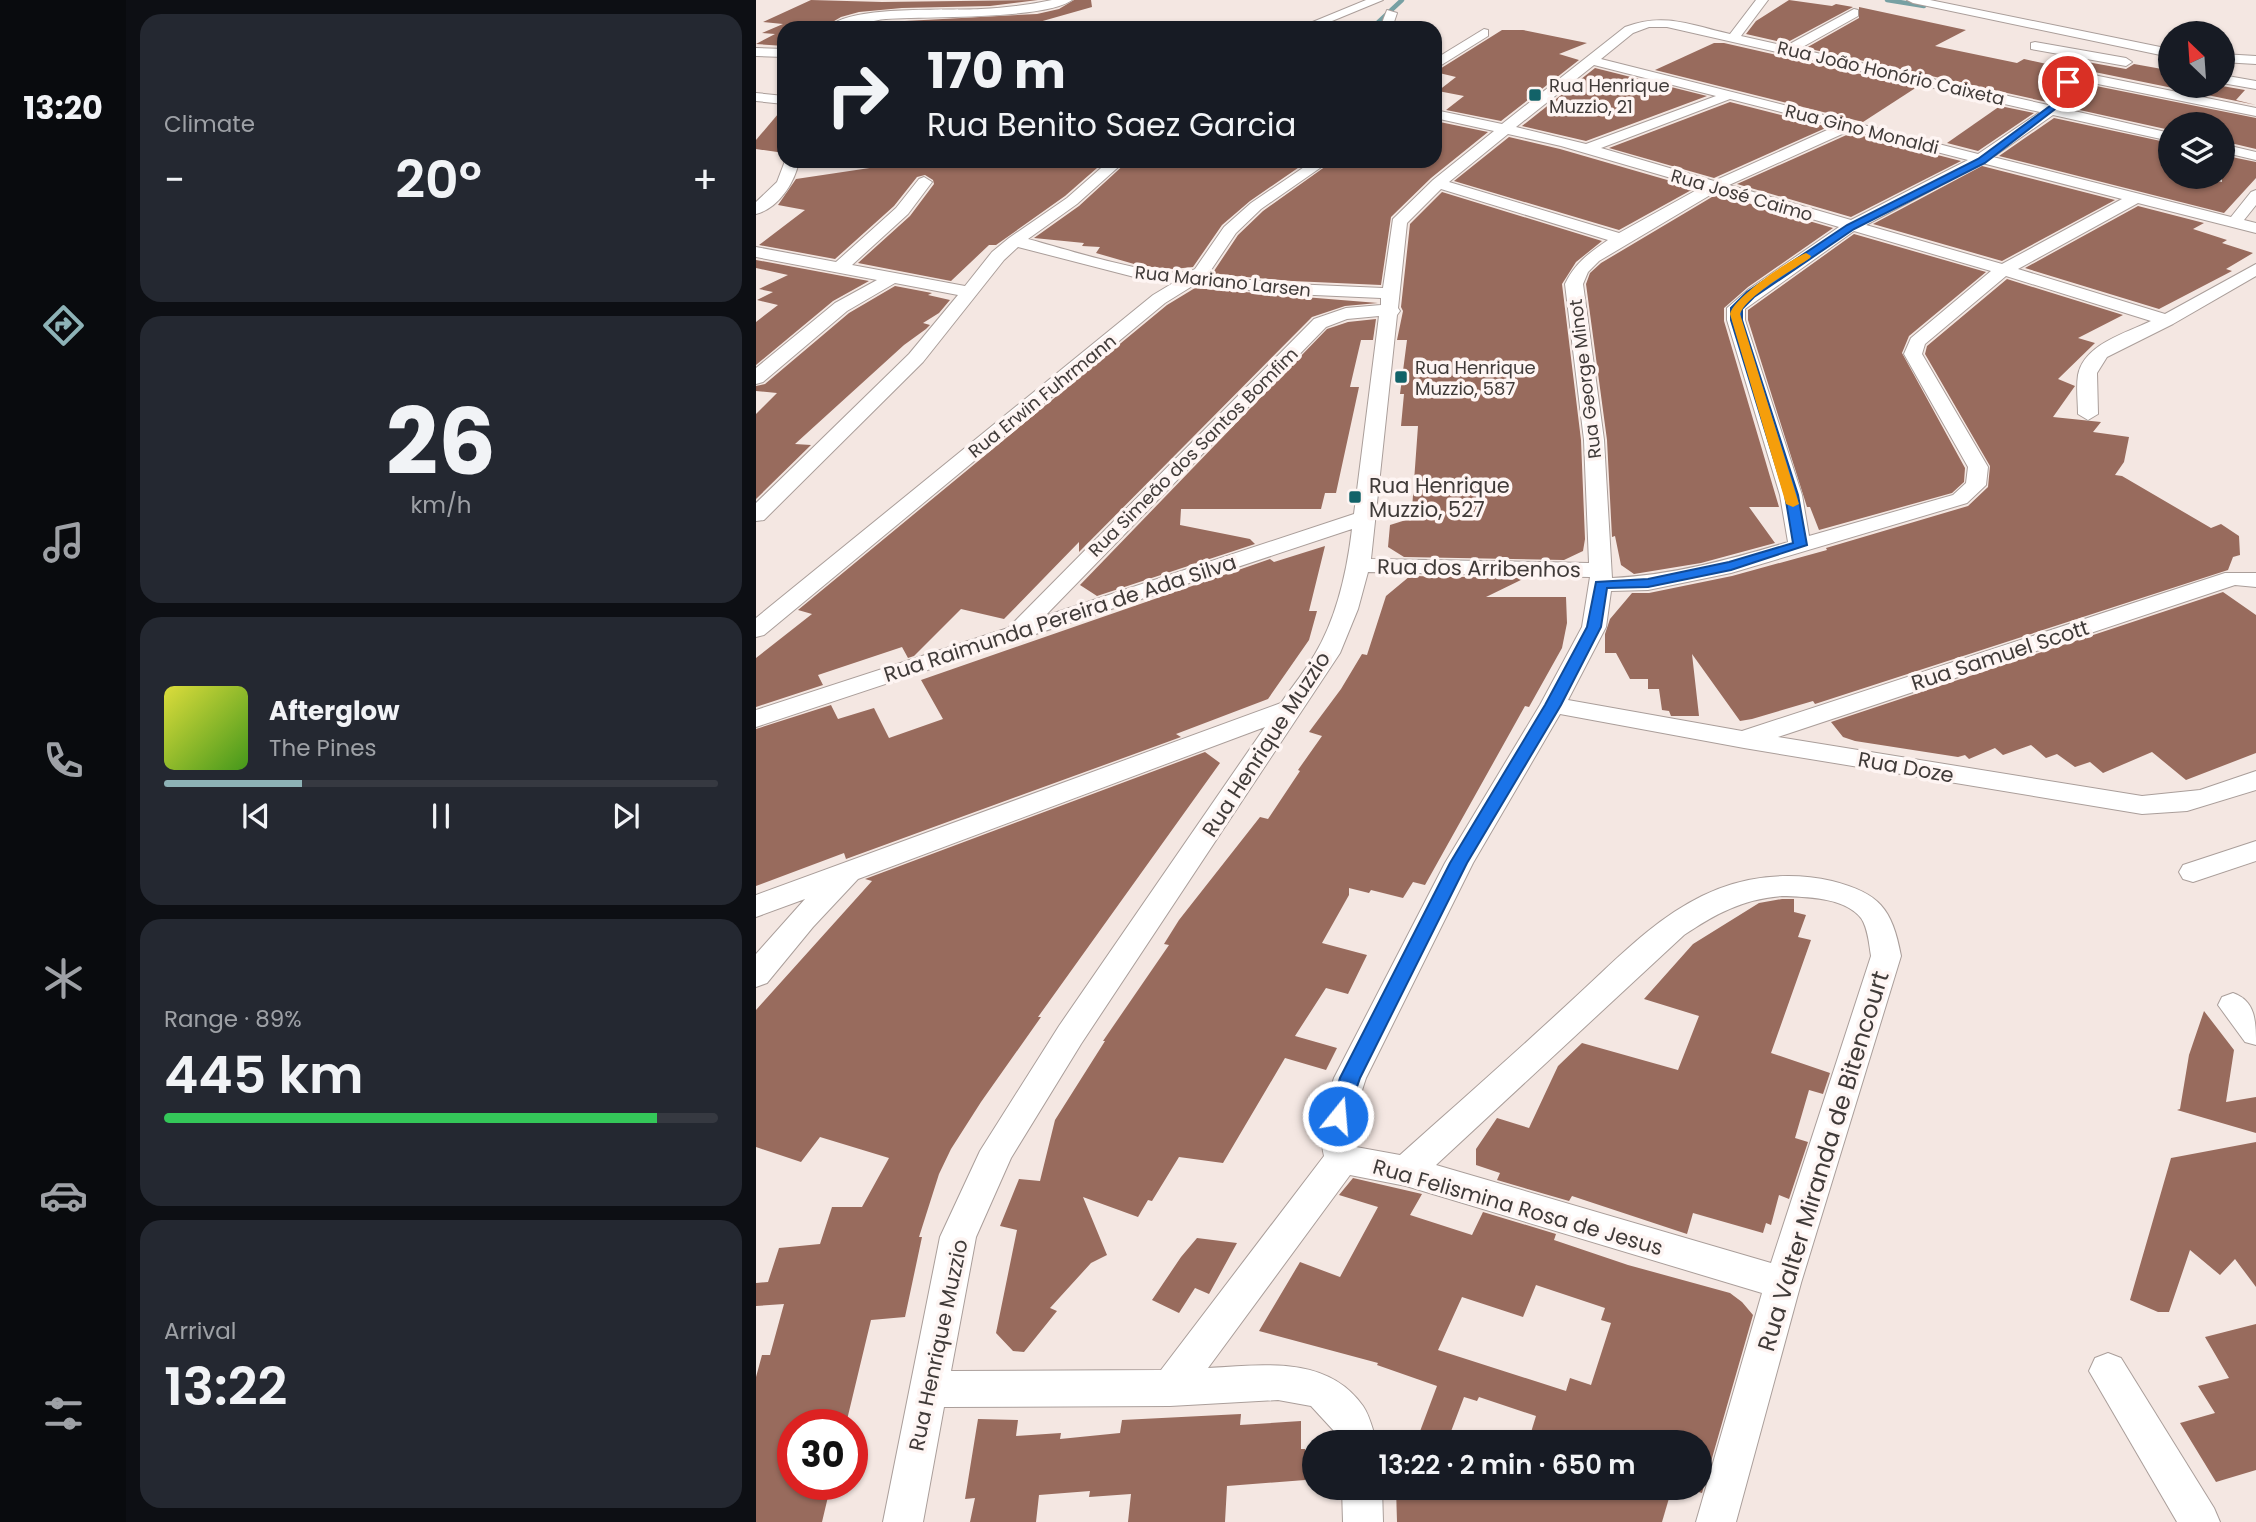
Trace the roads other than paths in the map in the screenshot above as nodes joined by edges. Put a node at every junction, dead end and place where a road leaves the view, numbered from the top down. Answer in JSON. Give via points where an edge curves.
{"nodes":[{"id":1,"x":1066,"y":0,"type":"edge"},
{"id":2,"x":1377,"y":0,"type":"edge"},
{"id":3,"x":1762,"y":0,"type":"edge"},
{"id":4,"x":1913,"y":0,"type":"edge"},
{"id":5,"x":1391,"y":13,"type":"dead end"},
{"id":6,"x":1854,"y":13,"type":"dead end"},
{"id":7,"x":855,"y":21,"type":"edge"},
{"id":8,"x":1329,"y":21,"type":"edge"},
{"id":9,"x":1388,"y":21,"type":"edge"},
{"id":10,"x":1652,"y":22,"type":"joint"},
{"id":11,"x":1484,"y":33,"type":"dead end"},
{"id":12,"x":1733,"y":38,"type":"junction"},
{"id":13,"x":2035,"y":46,"type":"dead end"},
{"id":14,"x":1790,"y":49,"type":"junction"},
{"id":15,"x":2158,"y":51,"type":"edge"},
{"id":16,"x":756,"y":52,"type":"edge"},
{"id":17,"x":777,"y":52,"type":"edge"},
{"id":18,"x":2235,"y":59,"type":"edge"},
{"id":19,"x":1442,"y":60,"type":"edge"},
{"id":20,"x":1590,"y":60,"type":"junction"},
{"id":21,"x":2256,"y":60,"type":"edge"},
{"id":22,"x":2143,"y":65,"type":"dead end"},
{"id":23,"x":2235,"y":81,"type":"edge"},
{"id":24,"x":2256,"y":85,"type":"edge"},
{"id":25,"x":1730,"y":95,"type":"junction"},
{"id":26,"x":756,"y":97,"type":"edge"},
{"id":27,"x":777,"y":99,"type":"edge"},
{"id":28,"x":2050,"y":110,"type":"junction"},
{"id":29,"x":2256,"y":112,"type":"edge"},
{"id":30,"x":1442,"y":116,"type":"edge"},
{"id":31,"x":1848,"y":126,"type":"junction"},
{"id":32,"x":1506,"y":130,"type":"junction"},
{"id":33,"x":2158,"y":134,"type":"edge"},
{"id":34,"x":1586,"y":149,"type":"junction"},
{"id":35,"x":2235,"y":151,"type":"edge"},
{"id":36,"x":2256,"y":156,"type":"edge"},
{"id":37,"x":1982,"y":161,"type":"junction"},
{"id":38,"x":790,"y":168,"type":"edge"},
{"id":39,"x":1110,"y":168,"type":"edge"},
{"id":40,"x":1311,"y":168,"type":"edge"},
{"id":41,"x":924,"y":182,"type":"dead end"},
{"id":42,"x":1438,"y":183,"type":"junction"},
{"id":43,"x":1713,"y":187,"type":"junction"},
{"id":44,"x":2256,"y":195,"type":"edge"},
{"id":45,"x":2135,"y":198,"type":"junction"},
{"id":46,"x":756,"y":209,"type":"edge"},
{"id":47,"x":2235,"y":222,"type":"junction"},
{"id":48,"x":1850,"y":227,"type":"junction"},
{"id":49,"x":2256,"y":228,"type":"edge"},
{"id":50,"x":1621,"y":239,"type":"junction"},
{"id":51,"x":1015,"y":241,"type":"junction"},
{"id":52,"x":756,"y":252,"type":"edge"},
{"id":53,"x":838,"y":268,"type":"junction"},
{"id":54,"x":2256,"y":269,"type":"edge"},
{"id":55,"x":2004,"y":270,"type":"junction"},
{"id":56,"x":892,"y":278,"type":"junction"},
{"id":57,"x":1191,"y":279,"type":"junction"},
{"id":58,"x":969,"y":292,"type":"junction"},
{"id":59,"x":1392,"y":302,"type":"junction"},
{"id":60,"x":2167,"y":320,"type":"junction"},
{"id":61,"x":756,"y":378,"type":"edge"},
{"id":62,"x":2088,"y":414,"type":"dead end"},
{"id":63,"x":756,"y":515,"type":"edge"},
{"id":64,"x":1365,"y":518,"type":"junction"},
{"id":65,"x":1800,"y":545,"type":"junction"},
{"id":66,"x":1359,"y":565,"type":"junction"},
{"id":67,"x":2248,"y":572,"type":"edge"},
{"id":68,"x":1600,"y":577,"type":"junction"},
{"id":69,"x":761,"y":621,"type":"edge"},
{"id":70,"x":1014,"y":633,"type":"junction"},
{"id":71,"x":1553,"y":705,"type":"junction"},
{"id":72,"x":1290,"y":709,"type":"junction"},
{"id":73,"x":756,"y":719,"type":"edge"},
{"id":74,"x":1744,"y":740,"type":"junction"},
{"id":75,"x":2256,"y":780,"type":"edge"},
{"id":76,"x":2256,"y":851,"type":"edge"},
{"id":77,"x":851,"y":870,"type":"junction"},
{"id":78,"x":2193,"y":872,"type":"dead end"},
{"id":79,"x":756,"y":906,"type":"edge"},
{"id":80,"x":756,"y":975,"type":"edge"},
{"id":81,"x":2234,"y":1005,"type":"dead end"},
{"id":82,"x":2256,"y":1033,"type":"edge"},
{"id":83,"x":1342,"y":1159,"type":"junction"},
{"id":84,"x":1406,"y":1171,"type":"junction"},
{"id":85,"x":1783,"y":1283,"type":"junction"},
{"id":86,"x":2108,"y":1371,"type":"dead end"},
{"id":87,"x":1170,"y":1388,"type":"junction"},
{"id":88,"x":927,"y":1390,"type":"junction"},
{"id":89,"x":1353,"y":1430,"type":"edge"},
{"id":90,"x":1362,"y":1500,"type":"edge"},
{"id":91,"x":903,"y":1522,"type":"edge"},
{"id":92,"x":1363,"y":1522,"type":"edge"},
{"id":93,"x":1716,"y":1522,"type":"edge"},
{"id":94,"x":2200,"y":1522,"type":"edge"}],
"edges":[{"from":1,"to":7,"type":"street","via":[[1004,11],[871,16]]},
{"from":2,"to":8,"type":"street"},
{"from":3,"to":12,"type":"street"},
{"from":4,"to":15,"type":"street"},
{"from":5,"to":9,"type":"street"},
{"from":6,"to":14,"type":"street"},
{"from":10,"to":12,"type":"street","name":"Rua João Honório Caixeta"},
{"from":10,"to":20,"type":"street","name":"Rua Henrique Muzzio","via":[[1629,30]]},
{"from":11,"to":19,"type":"street"},
{"from":12,"to":14,"type":"street","name":"Rua João Honório Caixeta"},
{"from":13,"to":22,"type":"street"},
{"from":14,"to":28,"type":"street","name":"Rua João Honório Caixeta"},
{"from":16,"to":17,"type":"street"},
{"from":18,"to":21,"type":"street"},
{"from":20,"to":25,"type":"street","name":"Rua Gino Monaldi"},
{"from":20,"to":32,"type":"street","name":"Rua Henrique Muzzio"},
{"from":23,"to":24,"type":"street"},
{"from":25,"to":31,"type":"street","name":"Rua Gino Monaldi"},
{"from":25,"to":34,"type":"street"},
{"from":26,"to":27,"type":"street"},
{"from":28,"to":29,"type":"street","via":[[2069,93],[2064,73]]},
{"from":28,"to":33,"type":"street","name":"Rua João Honório Caixeta"},
{"from":28,"to":37,"type":"street"},
{"from":30,"to":32,"type":"street","name":"Rua José Caimo"},
{"from":31,"to":37,"type":"street","name":"Rua Gino Monaldi"},
{"from":31,"to":43,"type":"street","name":"Rua George Minot"},
{"from":32,"to":34,"type":"street","name":"Rua José Caimo"},
{"from":32,"to":42,"type":"street","name":"Rua Henrique Muzzio"},
{"from":34,"to":43,"type":"street","name":"Rua José Caimo"},
{"from":35,"to":36,"type":"street"},
{"from":37,"to":45,"type":"street","name":"Rua Gino Monaldi"},
{"from":37,"to":48,"type":"street"},
{"from":38,"to":46,"type":"street","via":[[780,191]]},
{"from":39,"to":51,"type":"street"},
{"from":40,"to":57,"type":"street","name":"Rua Erwin Fuhrmann","via":[[1238,222],[1207,267]]},
{"from":41,"to":53,"type":"street","via":[[902,211]]},
{"from":42,"to":50,"type":"street"},
{"from":42,"to":59,"type":"street","name":"Rua Henrique Muzzio","via":[[1399,222]]},
{"from":43,"to":48,"type":"street","name":"Rua José Caimo"},
{"from":43,"to":50,"type":"street","name":"Rua George Minot"},
{"from":44,"to":47,"type":"street"},
{"from":45,"to":47,"type":"street","name":"Rua Gino Monaldi"},
{"from":45,"to":55,"type":"street","name":"Rua dos Arribenhos"},
{"from":47,"to":49,"type":"street","name":"Rua Gino Monaldi"},
{"from":48,"to":55,"type":"street","name":"Rua José Caimo"},
{"from":48,"to":65,"type":"street","via":[[1750,295],[1735,314],[1791,495]]},
{"from":50,"to":68,"type":"street","name":"Rua George Minot","via":[[1593,257],[1574,284],[1594,440]]},
{"from":51,"to":57,"type":"street","name":"Rua Mariano Larsen","via":[[1146,275]]},
{"from":51,"to":58,"type":"street"},
{"from":52,"to":53,"type":"street"},
{"from":53,"to":56,"type":"street"},
{"from":54,"to":60,"type":"street"},
{"from":55,"to":60,"type":"street","name":"Rua José Caimo"},
{"from":55,"to":65,"type":"street","name":"Rua dos Arribenhos","via":[[1917,342],[1913,354],[1978,467],[1976,485],[1960,499]]},
{"from":56,"to":58,"type":"street"},
{"from":56,"to":61,"type":"street","via":[[841,307]]},
{"from":57,"to":59,"type":"street","name":"Rua Mariano Larsen"},
{"from":57,"to":69,"type":"street","name":"Rua Erwin Fuhrmann","via":[[1159,299]]},
{"from":58,"to":63,"type":"street","via":[[916,358]]},
{"from":59,"to":64,"type":"street","name":"Rua Henrique Muzzio"},
{"from":59,"to":70,"type":"street","name":"Rua Simeão dos Santos Bomfim","via":[[1320,323]]},
{"from":60,"to":62,"type":"street","via":[[2091,361],[2086,376]]},
{"from":64,"to":66,"type":"street","name":"Rua Henrique Muzzio"},
{"from":64,"to":70,"type":"street","name":"Rua Raimunda Pereira de Ada Silva"},
{"from":65,"to":68,"type":"street","name":"Rua dos Arribenhos","via":[[1731,566],[1648,583]]},
{"from":66,"to":68,"type":"street","name":"Rua dos Arribenhos"},
{"from":66,"to":72,"type":"street","name":"Rua Henrique Muzzio","via":[[1328,653]]},
{"from":67,"to":74,"type":"street","name":"Rua Samuel Scott"},
{"from":68,"to":71,"type":"street","via":[[1594,627]]},
{"from":70,"to":73,"type":"street","name":"Rua Raimunda Pereira de Ada Silva"},
{"from":71,"to":74,"type":"street","name":"Rua Doze"},
{"from":71,"to":83,"type":"street","via":[[1459,863],[1350,1078],[1338,1116]]},
{"from":72,"to":77,"type":"street"},
{"from":72,"to":88,"type":"street","name":"Rua Henrique Muzzio","via":[[997,1151],[958,1237]]},
{"from":74,"to":75,"type":"street","name":"Rua Doze","via":[[2142,805],[2175,806]]},
{"from":76,"to":78,"type":"street"},
{"from":77,"to":79,"type":"street"},
{"from":77,"to":80,"type":"street"},
{"from":81,"to":82,"type":"street"},
{"from":83,"to":84,"type":"street","name":"Rua Felismina Rosa de Jesus"},
{"from":83,"to":87,"type":"street"},
{"from":84,"to":85,"type":"street","name":"Rua Felismina Rosa de Jesus"},
{"from":84,"to":85,"type":"street","name":"Rua Valter Miranda de Bitencourt","via":[[1653,944],[1701,909],[1735,894],[1778,886],[1847,895],[1866,904],[1881,925],[1886,956]]},
{"from":85,"to":93,"type":"street","name":"Rua Valter Miranda de Bitencourt"},
{"from":86,"to":94,"type":"street"},
{"from":87,"to":88,"type":"street"},
{"from":87,"to":89,"type":"street","via":[[1278,1382],[1321,1390],[1350,1420]]},
{"from":88,"to":91,"type":"street","name":"Rua Henrique Muzzio"},
{"from":90,"to":92,"type":"street"}]}
